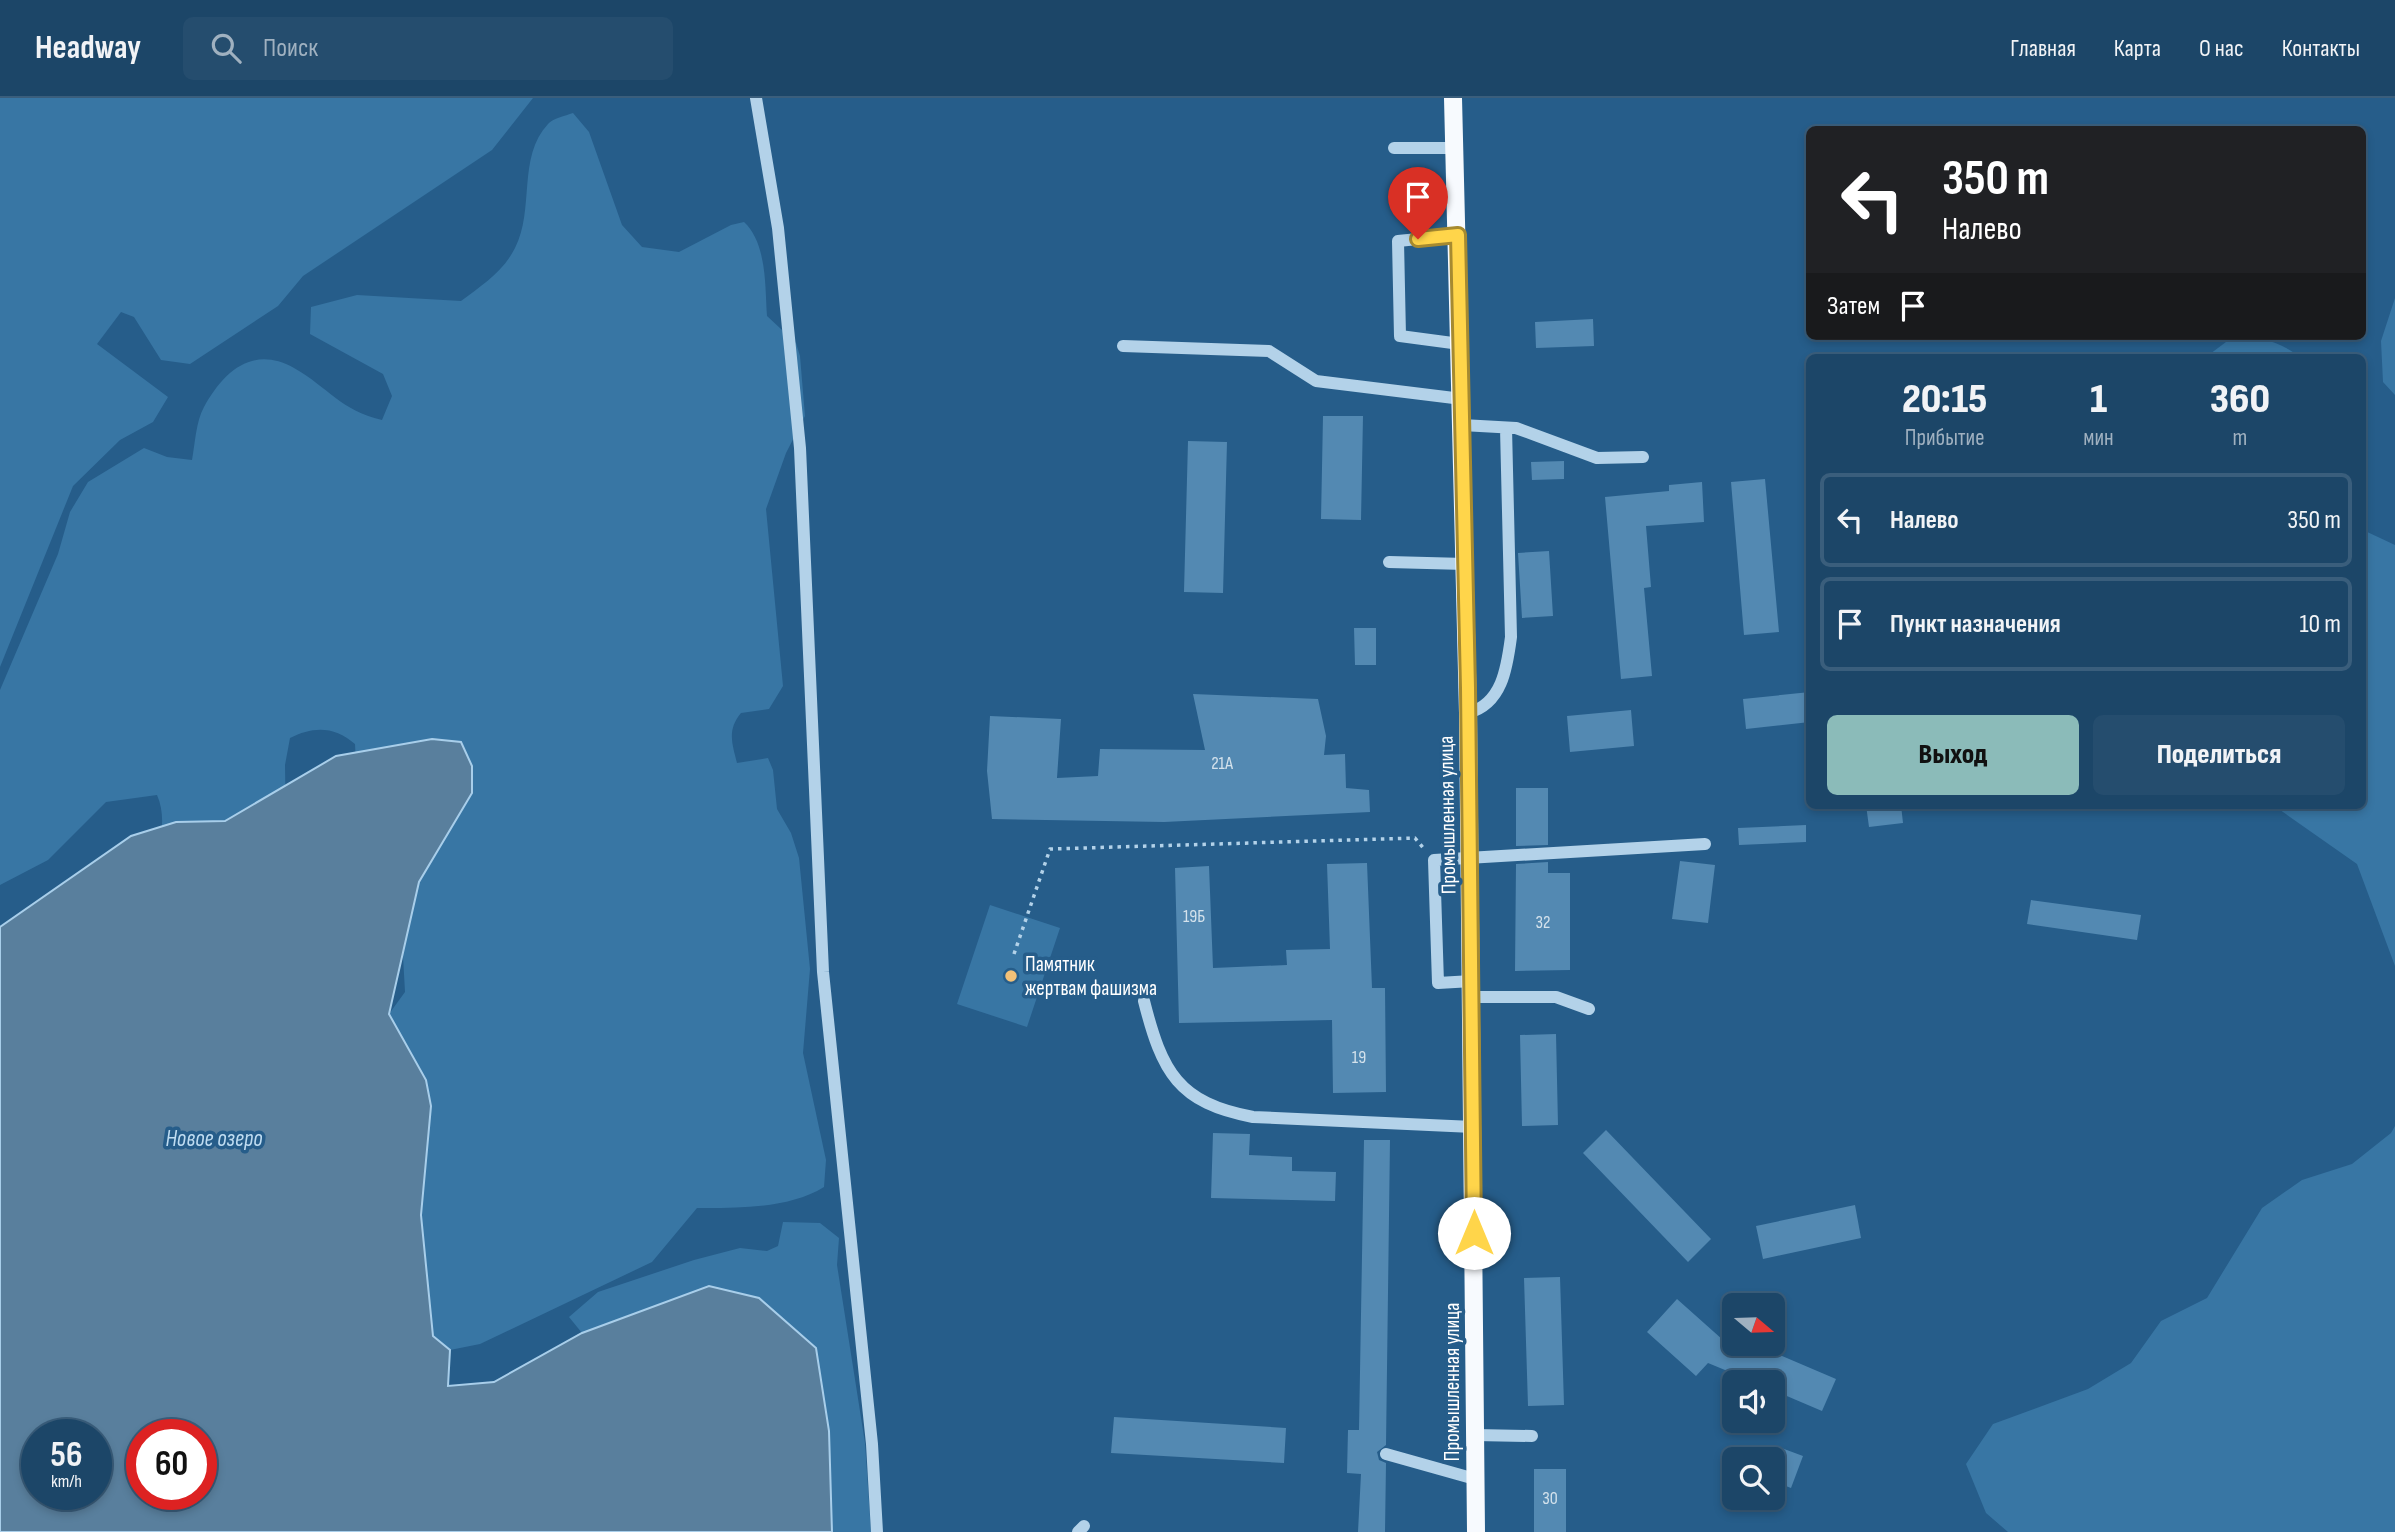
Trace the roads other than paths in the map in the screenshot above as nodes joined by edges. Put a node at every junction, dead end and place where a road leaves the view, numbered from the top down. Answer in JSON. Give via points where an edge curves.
{"nodes":[{"id":1,"x":756,"y":98,"type":"edge"},
{"id":2,"x":1453,"y":98,"type":"edge"},
{"id":3,"x":1394,"y":148,"type":"dead end"},
{"id":4,"x":1455,"y":148,"type":"junction"},
{"id":5,"x":1458,"y":235,"type":"junction"},
{"id":6,"x":1460,"y":344,"type":"junction"},
{"id":7,"x":1123,"y":346,"type":"dead end"},
{"id":8,"x":1462,"y":399,"type":"junction"},
{"id":9,"x":1462,"y":425,"type":"junction"},
{"id":10,"x":1506,"y":428,"type":"junction"},
{"id":11,"x":1643,"y":457,"type":"dead end"},
{"id":12,"x":1389,"y":562,"type":"dead end"},
{"id":13,"x":1465,"y":564,"type":"junction"},
{"id":14,"x":1468,"y":713,"type":"junction"},
{"id":15,"x":1704,"y":844,"type":"dead end"},
{"id":16,"x":1471,"y":858,"type":"junction"},
{"id":17,"x":1472,"y":989,"type":"junction"},
{"id":18,"x":1144,"y":1001,"type":"dead end"},
{"id":19,"x":1589,"y":1009,"type":"dead end"},
{"id":20,"x":1473,"y":1126,"type":"junction"},
{"id":21,"x":1475,"y":1435,"type":"junction"},
{"id":22,"x":1532,"y":1436,"type":"dead end"},
{"id":23,"x":1386,"y":1454,"type":"dead end"},
{"id":24,"x":1475,"y":1479,"type":"junction"},
{"id":25,"x":877,"y":1532,"type":"edge"},
{"id":26,"x":1476,"y":1532,"type":"edge"}],
"edges":[{"from":1,"to":25,"type":"lane","via":[[778,228],[800,448],[823,972]]},
{"from":2,"to":4,"type":"main road","name":"Промышленная улица"},
{"from":3,"to":4,"type":"lane"},
{"from":4,"to":5,"type":"main road","name":"Промышленная улица"},
{"from":5,"to":6,"type":"main road","name":"Промышленная улица"},
{"from":5,"to":6,"type":"lane","via":[[1398,241],[1399,309],[1400,336]]},
{"from":6,"to":8,"type":"main road","name":"Промышленная улица"},
{"from":7,"to":8,"type":"lane","via":[[1269,351],[1316,381]]},
{"from":8,"to":9,"type":"main road","name":"Промышленная улица"},
{"from":9,"to":10,"type":"lane"},
{"from":9,"to":13,"type":"main road","name":"Промышленная улица"},
{"from":10,"to":11,"type":"lane","via":[[1597,458]]},
{"from":10,"to":14,"type":"lane","via":[[1509,657],[1499,690],[1482,709]]},
{"from":12,"to":13,"type":"lane"},
{"from":13,"to":14,"type":"main road","name":"Промышленная улица"},
{"from":14,"to":16,"type":"main road","name":"Промышленная улица"},
{"from":15,"to":16,"type":"lane"},
{"from":16,"to":17,"type":"main road","name":"Промышленная улица"},
{"from":16,"to":17,"type":"lane","via":[[1434,860],[1438,983]]},
{"from":17,"to":19,"type":"lane","via":[[1556,997]]},
{"from":17,"to":20,"type":"main road","name":"Промышленная улица"},
{"from":18,"to":20,"type":"lane","via":[[1155,1044],[1175,1078],[1193,1098],[1219,1111],[1253,1117]]},
{"from":20,"to":21,"type":"main road","name":"Промышленная улица"},
{"from":21,"to":22,"type":"lane"},
{"from":21,"to":24,"type":"main road","name":"Промышленная улица"},
{"from":23,"to":24,"type":"lane"},
{"from":24,"to":26,"type":"main road","name":"Промышленная улица"}]}
